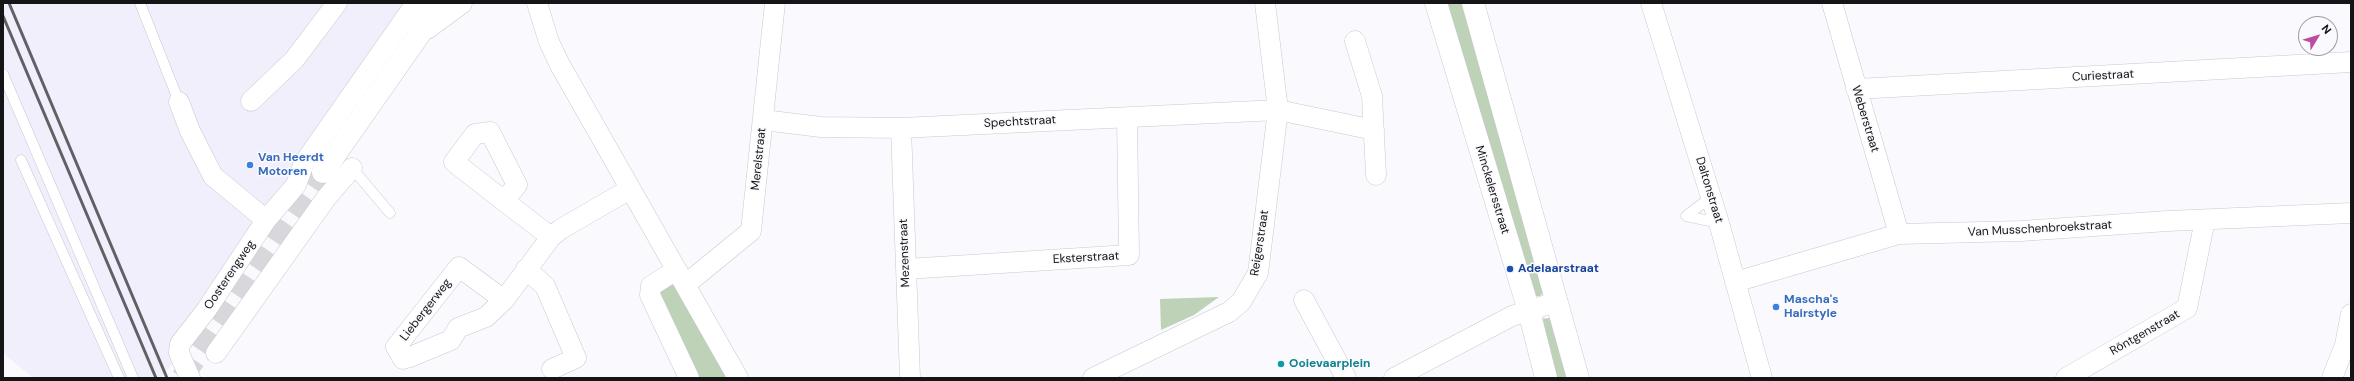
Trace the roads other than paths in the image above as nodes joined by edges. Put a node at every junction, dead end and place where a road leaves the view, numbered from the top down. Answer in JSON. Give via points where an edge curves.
{"nodes":[{"id":1,"x":140,"y":3,"type":"edge"},
{"id":2,"x":337,"y":3,"type":"edge"},
{"id":3,"x":416,"y":3,"type":"edge"},
{"id":4,"x":436,"y":3,"type":"edge"},
{"id":5,"x":461,"y":3,"type":"edge"},
{"id":6,"x":537,"y":3,"type":"edge"},
{"id":7,"x":775,"y":3,"type":"edge"},
{"id":8,"x":1265,"y":3,"type":"edge"},
{"id":9,"x":1436,"y":3,"type":"edge"},
{"id":10,"x":1472,"y":3,"type":"edge"},
{"id":11,"x":1651,"y":3,"type":"edge"},
{"id":12,"x":1832,"y":3,"type":"edge"},
{"id":13,"x":421,"y":32,"type":"junction"},
{"id":14,"x":1355,"y":41,"type":"dead end"},
{"id":15,"x":2351,"y":62,"type":"edge"},
{"id":16,"x":3,"y":74,"type":"edge"},
{"id":17,"x":1856,"y":89,"type":"junction"},
{"id":18,"x":251,"y":101,"type":"dead end"},
{"id":19,"x":179,"y":102,"type":"joint"},
{"id":20,"x":1278,"y":110,"type":"junction"},
{"id":21,"x":1127,"y":118,"type":"junction"},
{"id":22,"x":763,"y":120,"type":"junction"},
{"id":23,"x":901,"y":128,"type":"junction"},
{"id":24,"x":1374,"y":130,"type":"junction"},
{"id":25,"x":22,"y":160,"type":"dead end"},
{"id":26,"x":352,"y":168,"type":"joint"},
{"id":27,"x":323,"y":172,"type":"tunnel mouth"},
{"id":28,"x":1376,"y":175,"type":"dead end"},
{"id":29,"x":300,"y":176,"type":"junction"},
{"id":30,"x":630,"y":189,"type":"junction"},
{"id":31,"x":327,"y":197,"type":"junction"},
{"id":32,"x":1711,"y":197,"type":"junction"},
{"id":33,"x":504,"y":201,"type":"dead end"},
{"id":34,"x":390,"y":213,"type":"dead end"},
{"id":35,"x":2351,"y":213,"type":"edge"},
{"id":36,"x":266,"y":220,"type":"junction"},
{"id":37,"x":2205,"y":220,"type":"junction"},
{"id":38,"x":1719,"y":223,"type":"junction"},
{"id":39,"x":1899,"y":234,"type":"junction"},
{"id":40,"x":551,"y":237,"type":"junction"},
{"id":41,"x":526,"y":269,"type":"junction"},
{"id":42,"x":906,"y":269,"type":"junction"},
{"id":43,"x":681,"y":278,"type":"junction"},
{"id":44,"x":1735,"y":282,"type":"junction"},
{"id":45,"x":504,"y":300,"type":"junction"},
{"id":46,"x":1304,"y":300,"type":"dead end"},
{"id":47,"x":1556,"y":302,"type":"junction"},
{"id":48,"x":1528,"y":311,"type":"junction"},
{"id":49,"x":2351,"y":314,"type":"edge"},
{"id":50,"x":216,"y":353,"type":"dead end"},
{"id":51,"x":552,"y":369,"type":"dead end"},
{"id":52,"x":119,"y":378,"type":"edge"},
{"id":53,"x":132,"y":378,"type":"edge"},
{"id":54,"x":190,"y":378,"type":"edge"},
{"id":55,"x":689,"y":378,"type":"edge"},
{"id":56,"x":738,"y":378,"type":"edge"},
{"id":57,"x":910,"y":378,"type":"edge"},
{"id":58,"x":1093,"y":378,"type":"edge"},
{"id":59,"x":1346,"y":378,"type":"edge"},
{"id":60,"x":1394,"y":378,"type":"edge"},
{"id":61,"x":1546,"y":378,"type":"edge"},
{"id":62,"x":1578,"y":378,"type":"edge"},
{"id":63,"x":1762,"y":378,"type":"edge"},
{"id":64,"x":2066,"y":378,"type":"edge"},
{"id":65,"x":2332,"y":378,"type":"edge"}],
"edges":[{"from":1,"to":19,"type":"lane"},
{"from":2,"to":18,"type":"street","via":[[294,60]]},
{"from":3,"to":29,"type":"street","name":"Oosterengweg","via":[[304,163]]},
{"from":4,"to":13,"type":"main road"},
{"from":5,"to":13,"type":"main road"},
{"from":6,"to":30,"type":"street","via":[[549,42],[560,65]]},
{"from":7,"to":22,"type":"street","name":"Merelstraat"},
{"from":8,"to":20,"type":"street","name":"Reigerstraat"},
{"from":9,"to":48,"type":"main road","name":"Minckelersstraat"},
{"from":10,"to":47,"type":"main road"},
{"from":11,"to":32,"type":"street","name":"Daltonstraat"},
{"from":12,"to":17,"type":"street","name":"Weberstraat"},
{"from":13,"to":27,"type":"main road"},
{"from":14,"to":24,"type":"street","via":[[1372,96]]},
{"from":15,"to":17,"type":"street","name":"Curiestraat"},
{"from":16,"to":53,"type":"lane"},
{"from":17,"to":39,"type":"street","name":"Weberstraat"},
{"from":19,"to":36,"type":"street","via":[[190,131],[213,176]]},
{"from":20,"to":21,"type":"street","name":"Spechtstraat"},
{"from":20,"to":24,"type":"street"},
{"from":20,"to":58,"type":"street","name":"Reigerstraat","via":[[1258,273],[1251,287],[1229,312]]},
{"from":21,"to":23,"type":"street","name":"Spechtstraat"},
{"from":21,"to":42,"type":"street","name":"Eksterstraat","via":[[1129,255]]},
{"from":22,"to":23,"type":"street","name":"Spechtstraat","via":[[821,127]]},
{"from":22,"to":43,"type":"street","name":"Merelstraat","via":[[751,231]]},
{"from":23,"to":42,"type":"street","name":"Mezenstraat"},
{"from":24,"to":28,"type":"street"},
{"from":25,"to":52,"type":"lane"},
{"from":26,"to":31,"type":"street"},
{"from":26,"to":34,"type":"lane"},
{"from":29,"to":31,"type":"street"},
{"from":29,"to":36,"type":"street","name":"Oosterengweg","via":[[296,185]]},
{"from":30,"to":40,"type":"street","name":"Liebergerweg"},
{"from":30,"to":43,"type":"street"},
{"from":31,"to":50,"type":"street"},
{"from":32,"to":38,"type":"street","name":"Daltonstraat"},
{"from":32,"to":38,"type":"lane","via":[[1686,216]]},
{"from":33,"to":40,"type":"street"},
{"from":35,"to":37,"type":"street","name":"Van Musschenbroekstraat"},
{"from":36,"to":54,"type":"street","name":"Oosterengweg","via":[[207,309],[180,344],[179,353]]},
{"from":37,"to":39,"type":"street","name":"Van Musschenbroekstraat","via":[[2021,231]]},
{"from":37,"to":64,"type":"street","name":"Röntgenstraat","via":[[2188,308]]},
{"from":38,"to":44,"type":"street","name":"Daltonstraat"},
{"from":39,"to":44,"type":"street","name":"Van Musschenbroekstraat"},
{"from":40,"to":41,"type":"street","name":"Liebergerweg"},
{"from":41,"to":45,"type":"street","name":"Liebergerweg"},
{"from":41,"to":51,"type":"street","via":[[545,286],[576,358]]},
{"from":42,"to":57,"type":"street","name":"Mezenstraat"},
{"from":43,"to":55,"type":"street","via":[[651,286],[650,295]]},
{"from":43,"to":56,"type":"street"},
{"from":44,"to":63,"type":"street","name":"Daltonstraat"},
{"from":45,"to":45,"type":"street","name":"Liebergerweg","via":[[459,267],[396,347],[403,359],[451,340],[458,328],[486,318]]},
{"from":46,"to":59,"type":"street"},
{"from":47,"to":48,"type":"street"},
{"from":47,"to":62,"type":"main road"},
{"from":48,"to":60,"type":"street","via":[[1512,316]]},
{"from":48,"to":61,"type":"main road","name":"Minckelersstraat"},
{"from":49,"to":65,"type":"street","via":[[2346,345]]}]}
